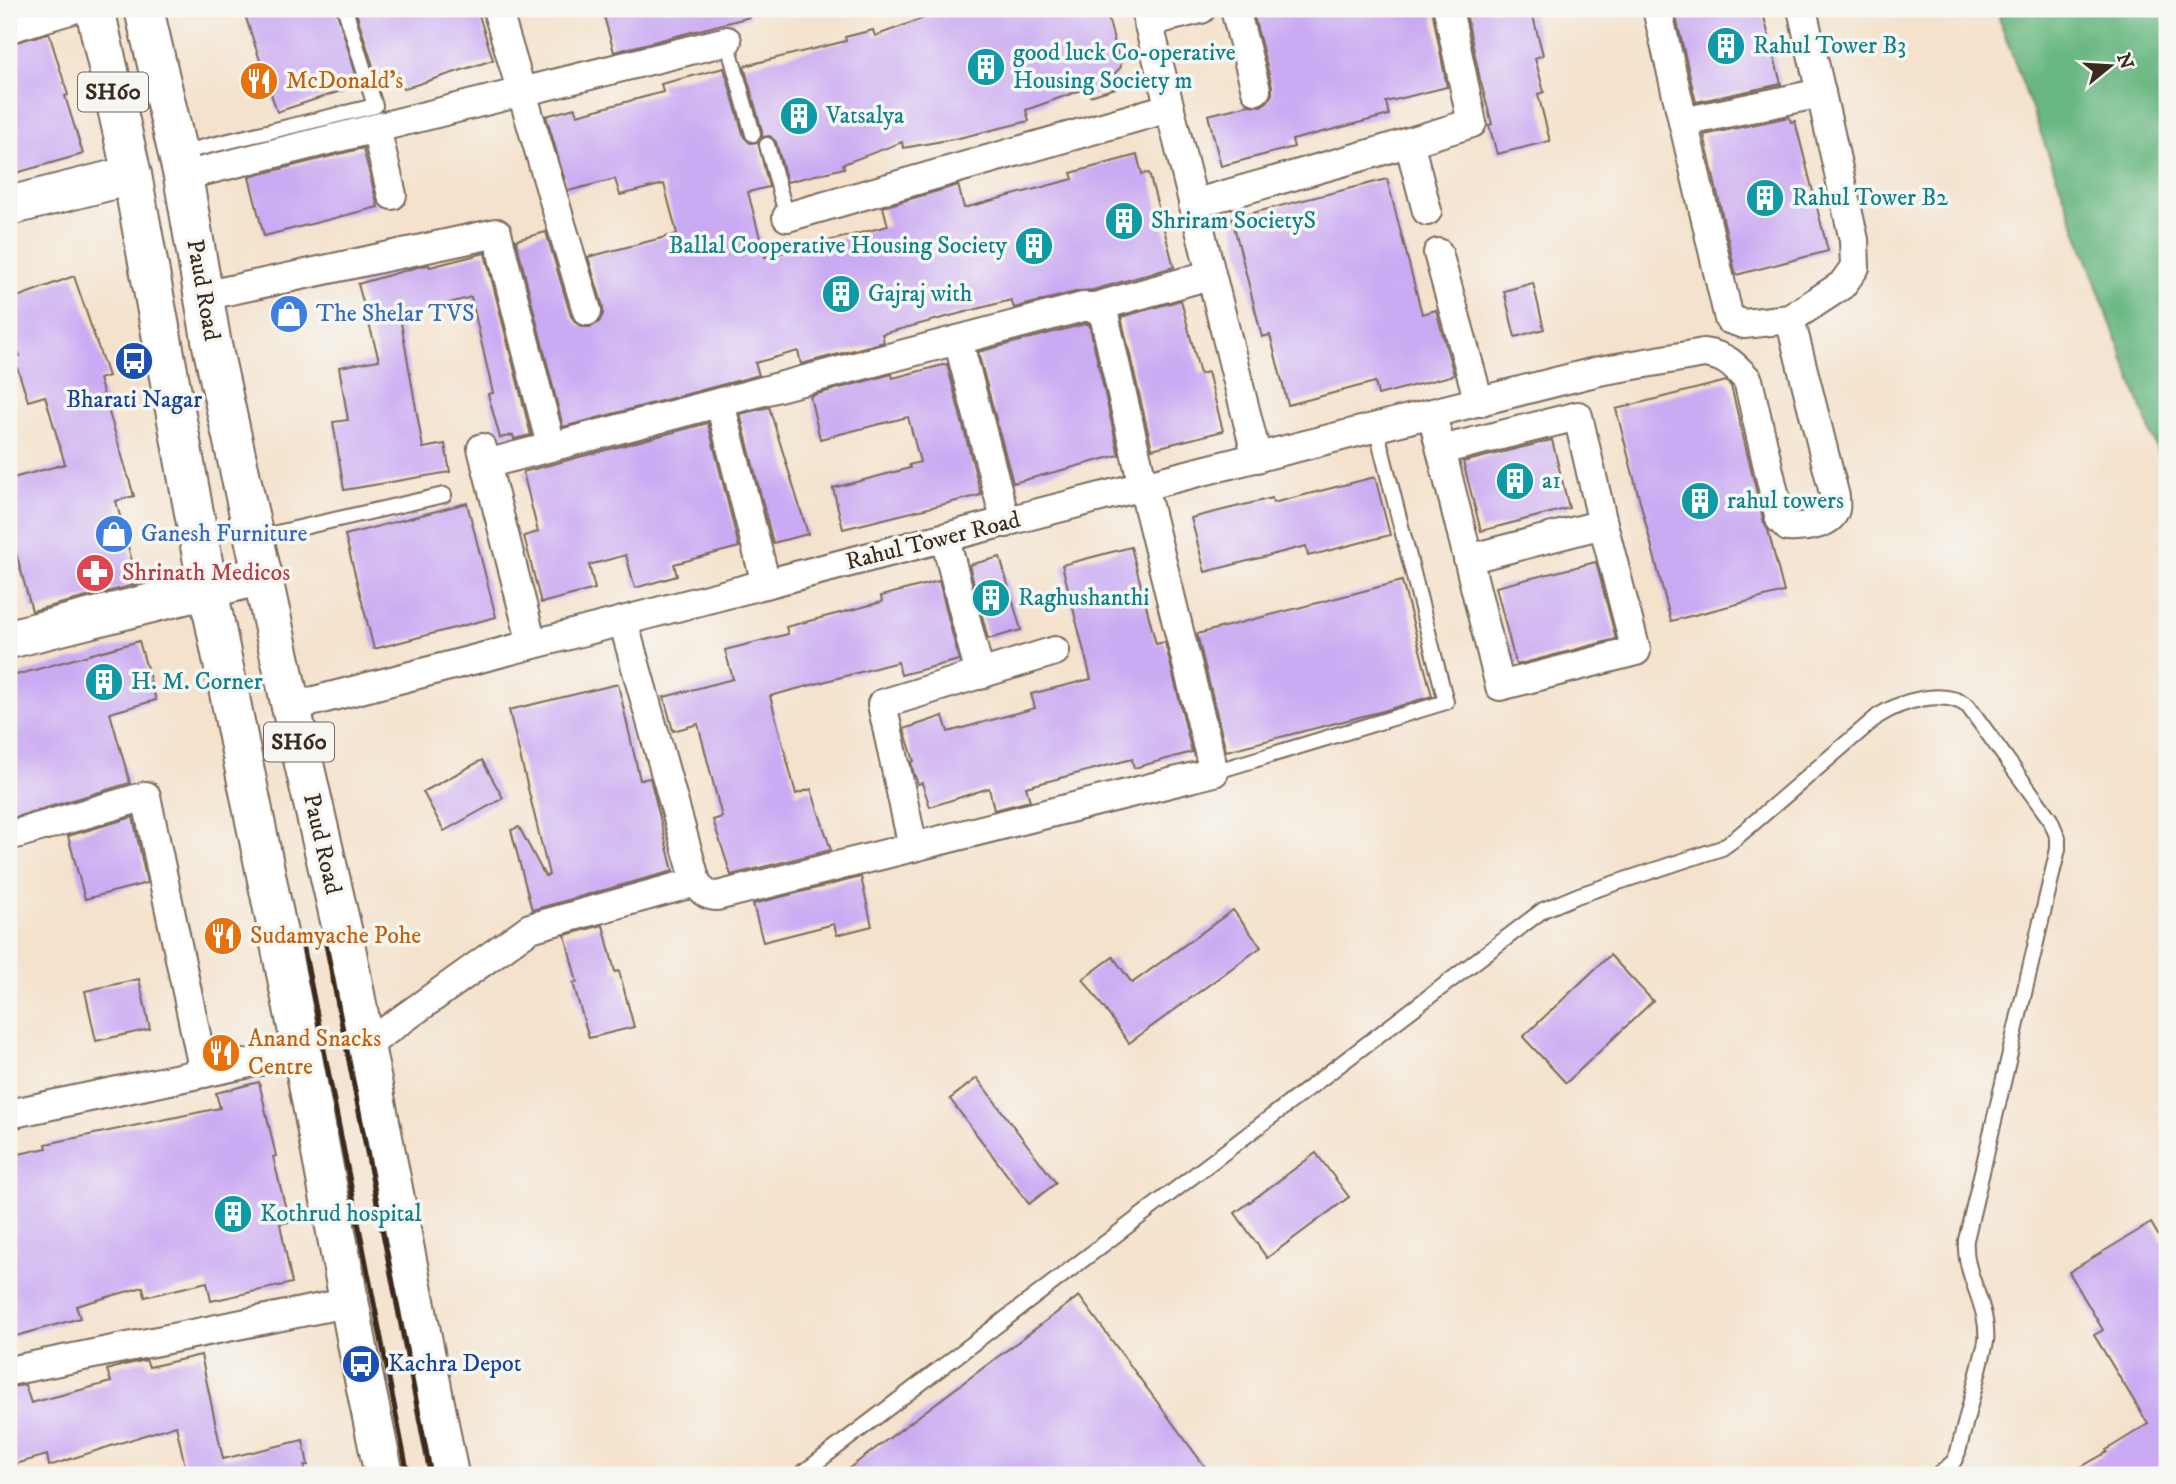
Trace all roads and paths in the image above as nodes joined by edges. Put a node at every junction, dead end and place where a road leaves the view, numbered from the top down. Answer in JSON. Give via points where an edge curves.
{"nodes":[{"id":1,"x":73,"y":9,"type":"edge"},
{"id":2,"x":94,"y":9,"type":"edge"},
{"id":3,"x":144,"y":9,"type":"edge"},
{"id":4,"x":345,"y":9,"type":"edge"},
{"id":5,"x":497,"y":9,"type":"edge"},
{"id":6,"x":1201,"y":9,"type":"edge"},
{"id":7,"x":1235,"y":9,"type":"edge"},
{"id":8,"x":1448,"y":9,"type":"edge"},
{"id":9,"x":1657,"y":9,"type":"edge"},
{"id":10,"x":1802,"y":9,"type":"edge"},
{"id":11,"x":1146,"y":15,"type":"edge"},
{"id":12,"x":9,"y":28,"type":"edge"},
{"id":13,"x":727,"y":41,"type":"joint"},
{"id":14,"x":1256,"y":90,"type":"dead end"},
{"id":15,"x":523,"y":92,"type":"junction"},
{"id":16,"x":1821,"y":93,"type":"junction"},
{"id":17,"x":1168,"y":108,"type":"junction"},
{"id":18,"x":1683,"y":122,"type":"junction"},
{"id":19,"x":376,"y":128,"type":"junction"},
{"id":20,"x":753,"y":134,"type":"dead end"},
{"id":21,"x":1409,"y":142,"type":"junction"},
{"id":22,"x":766,"y":145,"type":"dead end"},
{"id":23,"x":180,"y":165,"type":"junction"},
{"id":24,"x":132,"y":175,"type":"junction"},
{"id":25,"x":392,"y":195,"type":"dead end"},
{"id":26,"x":1193,"y":204,"type":"junction"},
{"id":27,"x":9,"y":206,"type":"edge"},
{"id":28,"x":1427,"y":211,"type":"dead end"},
{"id":29,"x":787,"y":217,"type":"joint"},
{"id":30,"x":1438,"y":253,"type":"dead end"},
{"id":31,"x":1210,"y":275,"type":"junction"},
{"id":32,"x":203,"y":296,"type":"junction"},
{"id":33,"x":1095,"y":307,"type":"junction"},
{"id":34,"x":587,"y":311,"type":"dead end"},
{"id":35,"x":1790,"y":319,"type":"junction"},
{"id":36,"x":958,"y":340,"type":"junction"},
{"id":37,"x":720,"y":402,"type":"junction"},
{"id":38,"x":1479,"y":402,"type":"junction"},
{"id":39,"x":1432,"y":414,"type":"junction"},
{"id":40,"x":1376,"y":428,"type":"junction"},
{"id":41,"x":547,"y":430,"type":"dead end"},
{"id":42,"x":1441,"y":450,"type":"junction"},
{"id":43,"x":1257,"y":458,"type":"junction"},
{"id":44,"x":1143,"y":486,"type":"junction"},
{"id":45,"x":444,"y":495,"type":"dead end"},
{"id":46,"x":1006,"y":523,"type":"junction"},
{"id":47,"x":1603,"y":524,"type":"junction"},
{"id":48,"x":255,"y":538,"type":"junction"},
{"id":49,"x":945,"y":538,"type":"junction"},
{"id":50,"x":1468,"y":559,"type":"junction"},
{"id":51,"x":263,"y":575,"type":"junction"},
{"id":52,"x":766,"y":584,"type":"junction"},
{"id":53,"x":208,"y":589,"type":"junction"},
{"id":54,"x":623,"y":621,"type":"junction"},
{"id":55,"x":9,"y":639,"type":"edge"},
{"id":56,"x":532,"y":644,"type":"junction"},
{"id":57,"x":1055,"y":651,"type":"dead end"},
{"id":58,"x":980,"y":675,"type":"junction"},
{"id":59,"x":291,"y":707,"type":"junction"},
{"id":60,"x":1214,"y":772,"type":"junction"},
{"id":61,"x":9,"y":836,"type":"edge"},
{"id":62,"x":913,"y":847,"type":"junction"},
{"id":63,"x":696,"y":882,"type":"junction"},
{"id":64,"x":365,"y":1046,"type":"junction"},
{"id":65,"x":302,"y":1052,"type":"junction"},
{"id":66,"x":204,"y":1073,"type":"junction"},
{"id":67,"x":9,"y":1114,"type":"edge"},
{"id":68,"x":351,"y":1302,"type":"junction"},
{"id":69,"x":9,"y":1371,"type":"edge"},
{"id":70,"x":384,"y":1475,"type":"edge"},
{"id":71,"x":449,"y":1475,"type":"edge"},
{"id":72,"x":800,"y":1475,"type":"edge"},
{"id":73,"x":1939,"y":1475,"type":"edge"}],
"edges":[{"from":1,"to":12,"type":"street"},
{"from":2,"to":24,"type":"main road","name":"Paud Road","number":"SH60"},
{"from":3,"to":23,"type":"main road","name":"Paud Road","number":"SH60"},
{"from":4,"to":23,"type":"lane","via":[[375,106]]},
{"from":5,"to":15,"type":"street"},
{"from":6,"to":11,"type":"street"},
{"from":7,"to":14,"type":"street"},
{"from":8,"to":21,"type":"street","via":[[1472,123]]},
{"from":9,"to":18,"type":"street"},
{"from":10,"to":16,"type":"street"},
{"from":11,"to":17,"type":"street"},
{"from":13,"to":15,"type":"street"},
{"from":13,"to":20,"type":"lane"},
{"from":15,"to":19,"type":"street"},
{"from":15,"to":34,"type":"street"},
{"from":16,"to":18,"type":"street"},
{"from":16,"to":35,"type":"street","via":[[1854,240],[1855,267],[1842,285]]},
{"from":17,"to":26,"type":"street"},
{"from":17,"to":29,"type":"street"},
{"from":18,"to":35,"type":"street","via":[[1729,319],[1744,324]]},
{"from":19,"to":23,"type":"street"},
{"from":19,"to":25,"type":"street"},
{"from":21,"to":26,"type":"street"},
{"from":21,"to":28,"type":"street"},
{"from":22,"to":29,"type":"lane"},
{"from":23,"to":32,"type":"main road","name":"Paud Road","number":"SH60"},
{"from":24,"to":27,"type":"main road"},
{"from":24,"to":53,"type":"main road","name":"Paud Road","number":"SH60"},
{"from":26,"to":31,"type":"street"},
{"from":30,"to":38,"type":"street"},
{"from":31,"to":33,"type":"street"},
{"from":31,"to":43,"type":"street"},
{"from":32,"to":41,"type":"street","via":[[497,233]]},
{"from":32,"to":48,"type":"main road","name":"Paud Road","number":"SH60"},
{"from":33,"to":36,"type":"street"},
{"from":33,"to":44,"type":"street","via":[[1104,315]]},
{"from":35,"to":38,"type":"street","name":"Rahul Tower Road","via":[[1835,497],[1835,511],[1828,519],[1799,528],[1788,527],[1780,519],[1748,380],[1720,355],[1599,371]]},
{"from":36,"to":37,"type":"street"},
{"from":36,"to":46,"type":"street"},
{"from":37,"to":52,"type":"street"},
{"from":37,"to":56,"type":"street","via":[[484,456]]},
{"from":38,"to":39,"type":"street","name":"Rahul Tower Road"},
{"from":39,"to":40,"type":"street","name":"Rahul Tower Road"},
{"from":39,"to":42,"type":"street"},
{"from":40,"to":43,"type":"street","name":"Rahul Tower Road"},
{"from":40,"to":60,"type":"lane","via":[[1446,702]]},
{"from":42,"to":47,"type":"street","via":[[1578,416]]},
{"from":42,"to":50,"type":"street"},
{"from":43,"to":44,"type":"street","name":"Rahul Tower Road"},
{"from":44,"to":46,"type":"street","name":"Rahul Tower Road"},
{"from":44,"to":60,"type":"street"},
{"from":45,"to":48,"type":"lane"},
{"from":46,"to":49,"type":"street","name":"Rahul Tower Road"},
{"from":47,"to":50,"type":"street"},
{"from":47,"to":50,"type":"street","via":[[1636,651],[1595,662],[1500,686]]},
{"from":48,"to":51,"type":"main road","name":"Paud Road","number":"SH60"},
{"from":49,"to":52,"type":"street","name":"Rahul Tower Road"},
{"from":49,"to":58,"type":"street"},
{"from":51,"to":53,"type":"main road"},
{"from":51,"to":59,"type":"main road","name":"Paud Road","number":"SH60"},
{"from":52,"to":54,"type":"street","name":"Rahul Tower Road"},
{"from":53,"to":55,"type":"main road"},
{"from":53,"to":65,"type":"main road","name":"Paud Road","number":"SH60"},
{"from":54,"to":56,"type":"street","name":"Rahul Tower Road"},
{"from":54,"to":63,"type":"street"},
{"from":56,"to":59,"type":"street","name":"Rahul Tower Road"},
{"from":57,"to":58,"type":"street"},
{"from":58,"to":62,"type":"street","via":[[881,704]]},
{"from":59,"to":64,"type":"main road","name":"Paud Road","number":"SH60"},
{"from":60,"to":62,"type":"street"},
{"from":61,"to":66,"type":"street","via":[[146,796]]},
{"from":62,"to":63,"type":"street","via":[[717,896],[705,894]]},
{"from":63,"to":64,"type":"street","via":[[530,928]]},
{"from":64,"to":71,"type":"main road","name":"Paud Road","number":"SH60"},
{"from":65,"to":66,"type":"street"},
{"from":65,"to":68,"type":"main road","name":"Paud Road","number":"SH60"},
{"from":66,"to":67,"type":"street"},
{"from":68,"to":69,"type":"street"},
{"from":68,"to":70,"type":"main road","name":"Paud Road","number":"SH60"},
{"from":72,"to":73,"type":"lane","via":[[1543,910],[1722,848],[1878,716],[1901,705],[1950,697],[1968,706],[2050,819],[2059,849],[1966,1240],[1968,1264],[1988,1327],[1986,1342],[1958,1452]]}]}
